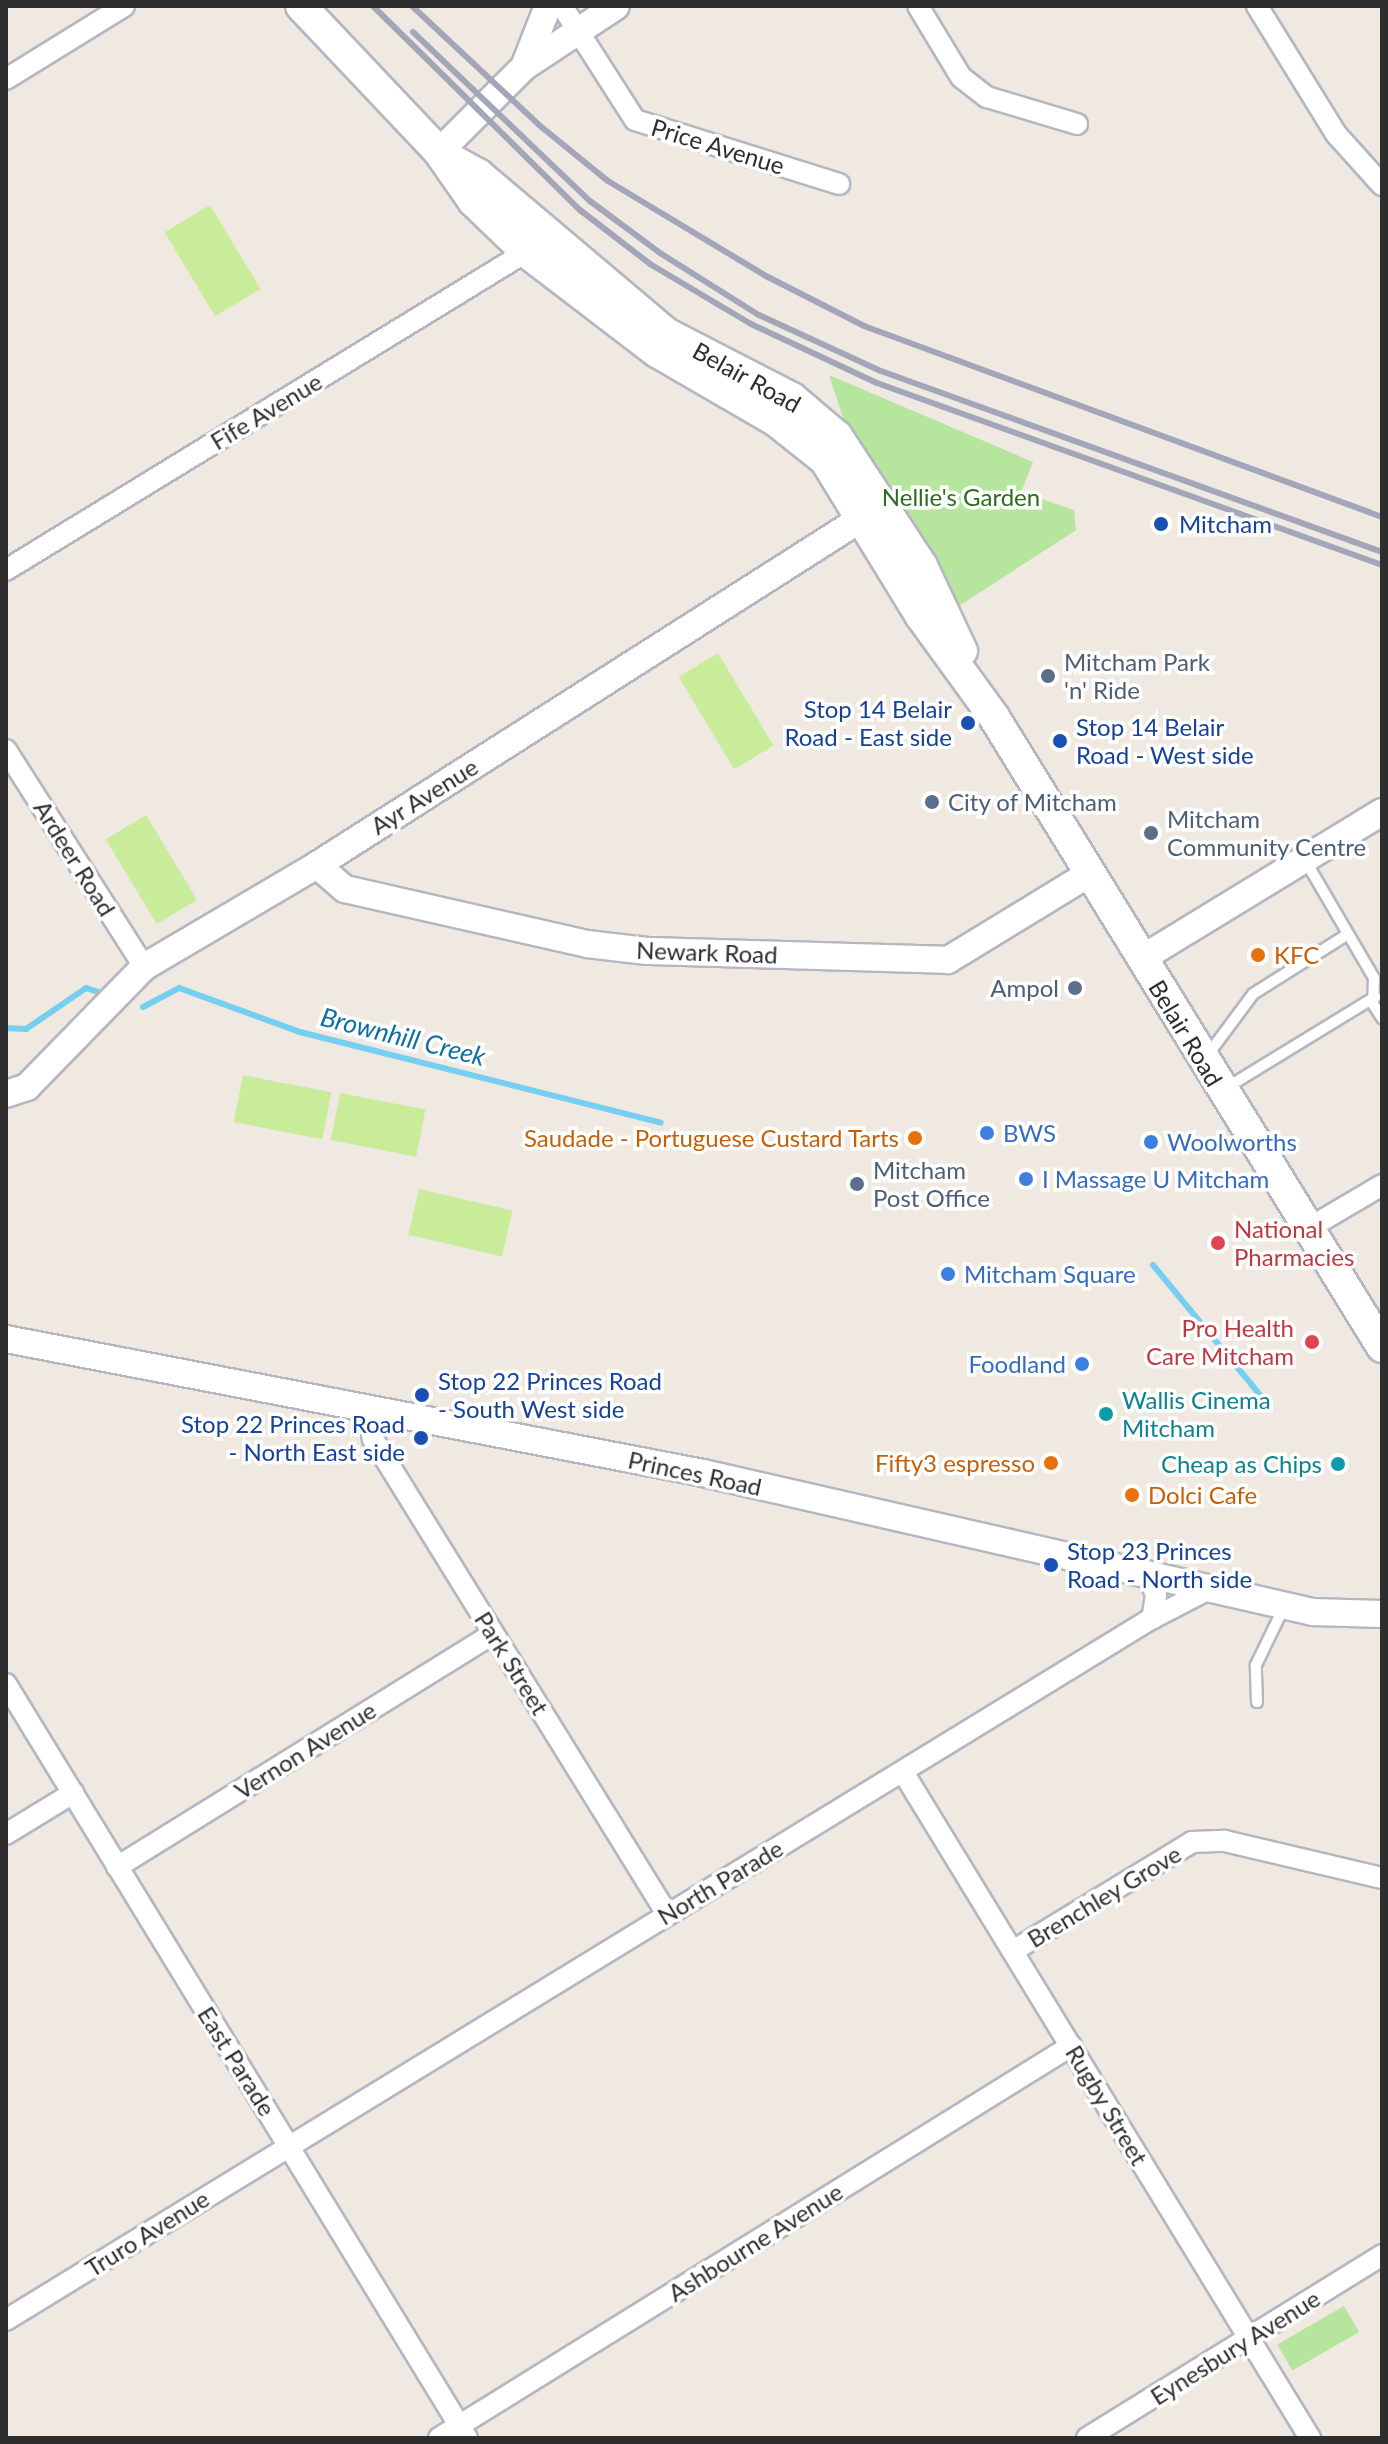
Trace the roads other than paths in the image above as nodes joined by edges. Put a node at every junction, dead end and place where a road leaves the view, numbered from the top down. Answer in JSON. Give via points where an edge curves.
{"nodes":[{"id":1,"x":124,"y":6,"type":"edge"},
{"id":2,"x":301,"y":6,"type":"edge"},
{"id":3,"x":548,"y":6,"type":"edge"},
{"id":4,"x":562,"y":6,"type":"edge"},
{"id":5,"x":616,"y":6,"type":"edge"},
{"id":6,"x":918,"y":6,"type":"edge"},
{"id":7,"x":1257,"y":6,"type":"edge"},
{"id":8,"x":576,"y":30,"type":"junction"},
{"id":9,"x":524,"y":67,"type":"junction"},
{"id":10,"x":6,"y":79,"type":"edge"},
{"id":11,"x":1077,"y":124,"type":"dead end"},
{"id":12,"x":439,"y":152,"type":"junction"},
{"id":13,"x":839,"y":184,"type":"dead end"},
{"id":14,"x":1382,"y":185,"type":"edge"},
{"id":15,"x":526,"y":252,"type":"junction"},
{"id":16,"x":862,"y":518,"type":"junction"},
{"id":17,"x":6,"y":570,"type":"edge"},
{"id":18,"x":994,"y":717,"type":"junction"},
{"id":19,"x":6,"y":750,"type":"edge"},
{"id":20,"x":1382,"y":812,"type":"edge"},
{"id":21,"x":1304,"y":858,"type":"junction"},
{"id":22,"x":317,"y":865,"type":"junction"},
{"id":23,"x":1089,"y":874,"type":"junction"},
{"id":24,"x":1348,"y":934,"type":"junction"},
{"id":25,"x":1141,"y":959,"type":"junction"},
{"id":26,"x":137,"y":974,"type":"junction"},
{"id":27,"x":1375,"y":997,"type":"junction"},
{"id":28,"x":1382,"y":1018,"type":"edge"},
{"id":29,"x":1203,"y":1064,"type":"junction"},
{"id":30,"x":1220,"y":1092,"type":"junction"},
{"id":31,"x":6,"y":1094,"type":"edge"},
{"id":32,"x":1382,"y":1185,"type":"edge"},
{"id":33,"x":1309,"y":1228,"type":"junction"},
{"id":34,"x":6,"y":1339,"type":"edge"},
{"id":35,"x":1382,"y":1347,"type":"edge"},
{"id":36,"x":368,"y":1409,"type":"junction"},
{"id":37,"x":1146,"y":1571,"type":"junction"},
{"id":38,"x":1213,"y":1587,"type":"junction"},
{"id":39,"x":1285,"y":1605,"type":"junction"},
{"id":40,"x":1382,"y":1614,"type":"edge"},
{"id":41,"x":1152,"y":1619,"type":"junction"},
{"id":42,"x":493,"y":1634,"type":"junction"},
{"id":43,"x":6,"y":1684,"type":"edge"},
{"id":44,"x":1257,"y":1702,"type":"dead end"},
{"id":45,"x":903,"y":1772,"type":"junction"},
{"id":46,"x":73,"y":1793,"type":"junction"},
{"id":47,"x":6,"y":1834,"type":"edge"},
{"id":48,"x":117,"y":1867,"type":"junction"},
{"id":49,"x":1382,"y":1878,"type":"edge"},
{"id":50,"x":667,"y":1914,"type":"junction"},
{"id":51,"x":1013,"y":1951,"type":"junction"},
{"id":52,"x":1071,"y":2046,"type":"junction"},
{"id":53,"x":289,"y":2145,"type":"junction"},
{"id":54,"x":1382,"y":2255,"type":"edge"},
{"id":55,"x":6,"y":2320,"type":"edge"},
{"id":56,"x":1249,"y":2338,"type":"junction"},
{"id":57,"x":463,"y":2432,"type":"edge"},
{"id":58,"x":439,"y":2438,"type":"edge"},
{"id":59,"x":1087,"y":2438,"type":"edge"},
{"id":60,"x":1310,"y":2438,"type":"edge"}],
"edges":[{"from":1,"to":10,"type":"street"},
{"from":2,"to":12,"type":"main road","name":"Belair Road"},
{"from":3,"to":9,"type":"street"},
{"from":4,"to":8,"type":"street","name":"Price Avenue"},
{"from":5,"to":8,"type":"street"},
{"from":6,"to":11,"type":"street","via":[[961,77],[987,97]]},
{"from":7,"to":14,"type":"street","via":[[1336,134]]},
{"from":8,"to":9,"type":"street"},
{"from":8,"to":13,"type":"street","name":"Price Avenue","via":[[635,120]]},
{"from":9,"to":12,"type":"street"},
{"from":12,"to":15,"type":"main road","name":"Belair Road","via":[[473,201]]},
{"from":12,"to":18,"type":"main road","name":"Belair Road","via":[[479,175],[666,333],[792,398],[837,436],[922,566]]},
{"from":15,"to":16,"type":"main road","name":"Belair Road","via":[[657,352],[806,441],[825,460]]},
{"from":15,"to":17,"type":"street","name":"Fife Avenue"},
{"from":16,"to":18,"type":"main road","name":"Belair Road","via":[[920,615]]},
{"from":16,"to":22,"type":"street","name":"Ayr Avenue"},
{"from":18,"to":23,"type":"main road","name":"Belair Road"},
{"from":19,"to":26,"type":"street","name":"Ardeer Road"},
{"from":20,"to":21,"type":"street"},
{"from":21,"to":24,"type":"lane"},
{"from":21,"to":25,"type":"street"},
{"from":22,"to":23,"type":"street","name":"Newark Road","via":[[345,889],[587,944],[647,951],[948,960]]},
{"from":22,"to":26,"type":"street","name":"Ayr Avenue"},
{"from":23,"to":25,"type":"main road","name":"Belair Road"},
{"from":24,"to":27,"type":"lane","via":[[1374,978]]},
{"from":24,"to":29,"type":"lane","via":[[1253,994]]},
{"from":25,"to":29,"type":"main road","name":"Belair Road"},
{"from":26,"to":31,"type":"street","name":"Ayr Avenue","via":[[27,1087]]},
{"from":27,"to":28,"type":"lane"},
{"from":27,"to":30,"type":"lane"},
{"from":29,"to":30,"type":"main road","name":"Belair Road"},
{"from":30,"to":33,"type":"main road","name":"Belair Road"},
{"from":32,"to":33,"type":"street"},
{"from":33,"to":35,"type":"main road","name":"Belair Road"},
{"from":34,"to":36,"type":"street","name":"Princes Road"},
{"from":36,"to":37,"type":"street","name":"Princes Road","via":[[703,1473]]},
{"from":36,"to":42,"type":"street","name":"Park Street","via":[[373,1439]]},
{"from":37,"to":38,"type":"street","name":"Princes Road"},
{"from":37,"to":41,"type":"street","via":[[1156,1595]]},
{"from":38,"to":39,"type":"street","name":"Princes Road"},
{"from":38,"to":41,"type":"street","name":"North Parade"},
{"from":39,"to":40,"type":"street","name":"Princes Road"},
{"from":39,"to":44,"type":"lane","via":[[1256,1665]]},
{"from":41,"to":45,"type":"street","name":"North Parade"},
{"from":42,"to":48,"type":"street","name":"Vernon Avenue"},
{"from":42,"to":50,"type":"street","name":"Park Street"},
{"from":43,"to":46,"type":"street","name":"East Parade"},
{"from":45,"to":50,"type":"street","name":"North Parade"},
{"from":45,"to":51,"type":"street","name":"Rugby Street"},
{"from":46,"to":47,"type":"street"},
{"from":46,"to":48,"type":"street","name":"East Parade"},
{"from":48,"to":53,"type":"street","name":"East Parade"},
{"from":49,"to":51,"type":"street","name":"Brenchley Grove","via":[[1225,1841],[1192,1842]]},
{"from":50,"to":53,"type":"street","name":"North Parade"},
{"from":51,"to":52,"type":"street","name":"Rugby Street"},
{"from":52,"to":56,"type":"street","name":"Rugby Street"},
{"from":52,"to":57,"type":"street","name":"Ashbourne Avenue"},
{"from":53,"to":55,"type":"street","name":"Truro Avenue"},
{"from":53,"to":57,"type":"street","name":"East Parade"},
{"from":54,"to":56,"type":"street","name":"Eynesbury Avenue"},
{"from":56,"to":59,"type":"street","name":"Eynesbury Avenue"},
{"from":56,"to":60,"type":"street","name":"Rugby Street"},
{"from":57,"to":58,"type":"street","name":"Ashbourne Avenue"}]}
